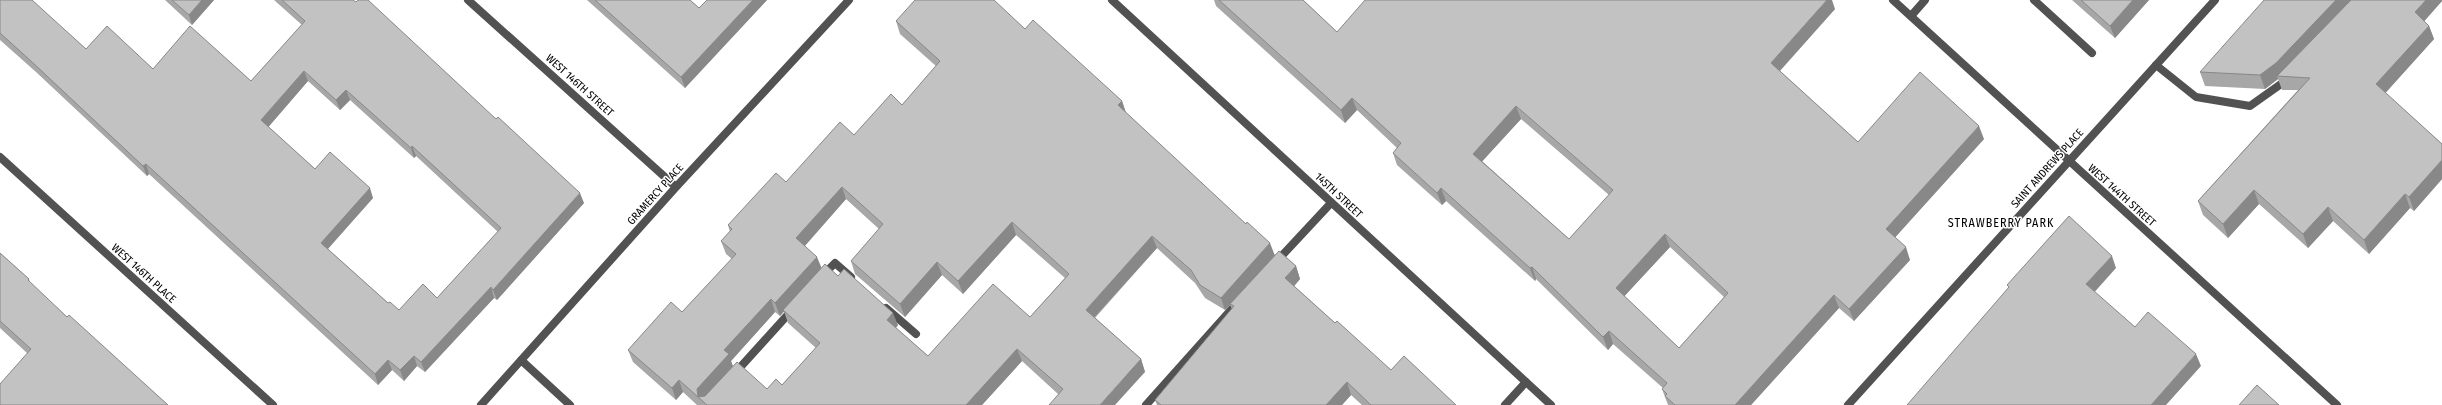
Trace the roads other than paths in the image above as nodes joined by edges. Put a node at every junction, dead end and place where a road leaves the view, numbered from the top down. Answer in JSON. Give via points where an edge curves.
{"nodes":[{"id":1,"x":468,"y":0,"type":"edge"},
{"id":2,"x":849,"y":0,"type":"edge"},
{"id":3,"x":1112,"y":0,"type":"edge"},
{"id":4,"x":1893,"y":0,"type":"edge"},
{"id":5,"x":1925,"y":0,"type":"edge"},
{"id":6,"x":2034,"y":0,"type":"edge"},
{"id":7,"x":2215,"y":0,"type":"edge"},
{"id":8,"x":1910,"y":16,"type":"junction"},
{"id":9,"x":2092,"y":53,"type":"dead end"},
{"id":10,"x":2156,"y":65,"type":"junction"},
{"id":11,"x":2296,"y":70,"type":"edge"},
{"id":12,"x":0,"y":157,"type":"edge"},
{"id":13,"x":2068,"y":161,"type":"junction"},
{"id":14,"x":676,"y":187,"type":"junction"},
{"id":15,"x":1331,"y":203,"type":"junction"},
{"id":16,"x":1271,"y":267,"type":"edge"},
{"id":17,"x":818,"y":280,"type":"edge"},
{"id":18,"x":858,"y":283,"type":"edge"},
{"id":19,"x":1245,"y":295,"type":"edge"},
{"id":20,"x":797,"y":304,"type":"edge"},
{"id":21,"x":881,"y":304,"type":"edge"},
{"id":22,"x":916,"y":334,"type":"dead end"},
{"id":23,"x":521,"y":360,"type":"junction"},
{"id":24,"x":728,"y":381,"type":"edge"},
{"id":25,"x":1526,"y":382,"type":"junction"},
{"id":26,"x":273,"y":405,"type":"edge"},
{"id":27,"x":481,"y":405,"type":"edge"},
{"id":28,"x":570,"y":405,"type":"edge"},
{"id":29,"x":1146,"y":405,"type":"edge"},
{"id":30,"x":1505,"y":405,"type":"edge"},
{"id":31,"x":1551,"y":405,"type":"edge"},
{"id":32,"x":1848,"y":405,"type":"edge"},
{"id":33,"x":2337,"y":405,"type":"edge"}],
"edges":[{"from":1,"to":14,"type":"street","name":"WEST 146TH STREET"},
{"from":2,"to":14,"type":"street","name":"GRAMERCY PLACE"},
{"from":3,"to":15,"type":"street","name":"145TH STREET"},
{"from":4,"to":8,"type":"street","name":"WEST 144TH STREET"},
{"from":5,"to":8,"type":"street"},
{"from":6,"to":9,"type":"street"},
{"from":7,"to":10,"type":"street","name":"SAINT ANDREWS PLACE"},
{"from":8,"to":13,"type":"street","name":"WEST 144TH STREET"},
{"from":10,"to":11,"type":"street","via":[[2196,97],[2250,106]]},
{"from":10,"to":13,"type":"street","name":"SAINT ANDREWS PLACE"},
{"from":12,"to":26,"type":"street","name":"WEST 146TH PLACE"},
{"from":13,"to":32,"type":"street","name":"SAINT ANDREWS PLACE"},
{"from":13,"to":33,"type":"street","name":"WEST 144TH STREET"},
{"from":14,"to":23,"type":"street","name":"GRAMERCY PLACE"},
{"from":15,"to":16,"type":"street"},
{"from":15,"to":25,"type":"street","name":"145TH STREET"},
{"from":17,"to":18,"type":"street","via":[[834,263]]},
{"from":19,"to":29,"type":"street"},
{"from":20,"to":24,"type":"street"},
{"from":21,"to":22,"type":"street"},
{"from":23,"to":27,"type":"street","name":"GRAMERCY PLACE"},
{"from":23,"to":28,"type":"street"},
{"from":25,"to":30,"type":"street"},
{"from":25,"to":31,"type":"street","name":"145TH STREET"}]}
